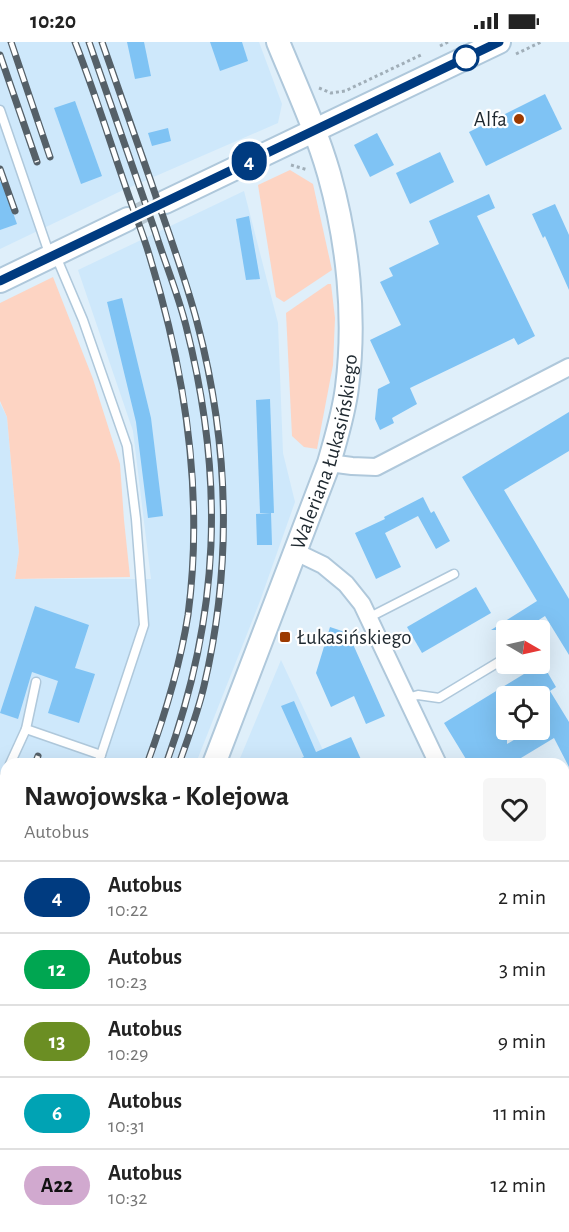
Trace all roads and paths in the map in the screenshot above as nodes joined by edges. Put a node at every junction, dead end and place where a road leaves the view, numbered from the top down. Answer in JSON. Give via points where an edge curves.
{"nodes":[{"id":1,"x":278,"y":42,"type":"edge"},
{"id":2,"x":448,"y":42,"type":"edge"},
{"id":3,"x":499,"y":42,"type":"edge"},
{"id":4,"x":438,"y":47,"type":"dead end"},
{"id":5,"x":427,"y":52,"type":"dead end"},
{"id":6,"x":319,"y":88,"type":"dead end"},
{"id":7,"x":0,"y":111,"type":"edge"},
{"id":8,"x":314,"y":130,"type":"junction"},
{"id":9,"x":165,"y":202,"type":"tunnel mouth"},
{"id":10,"x":128,"y":219,"type":"tunnel mouth"},
{"id":11,"x":53,"y":255,"type":"junction"},
{"id":12,"x":0,"y":281,"type":"edge"},
{"id":13,"x":569,"y":367,"type":"edge"},
{"id":14,"x":329,"y":463,"type":"junction"},
{"id":15,"x":296,"y":552,"type":"junction"},
{"id":16,"x":454,"y":574,"type":"dead end"},
{"id":17,"x":368,"y":618,"type":"junction"},
{"id":18,"x":496,"y":664,"type":"edge"},
{"id":19,"x":36,"y":682,"type":"dead end"},
{"id":20,"x":407,"y":698,"type":"junction"},
{"id":21,"x":26,"y":729,"type":"junction"},
{"id":22,"x":13,"y":758,"type":"edge"},
{"id":23,"x":97,"y":758,"type":"edge"},
{"id":24,"x":99,"y":758,"type":"edge"},
{"id":25,"x":216,"y":758,"type":"edge"},
{"id":26,"x":435,"y":758,"type":"edge"}],
"edges":[{"from":1,"to":8,"type":"street","name":"Waleriana Łukasińskiego"},
{"from":2,"to":4,"type":"path"},
{"from":3,"to":8,"type":"street"},
{"from":5,"to":6,"type":"path","via":[[345,91],[331,93]]},
{"from":7,"to":11,"type":"lane"},
{"from":8,"to":9,"type":"street"},
{"from":8,"to":14,"type":"street","name":"Waleriana Łukasińskiego","via":[[342,233],[350,312],[347,388]]},
{"from":10,"to":11,"type":"street"},
{"from":11,"to":12,"type":"street"},
{"from":11,"to":24,"type":"lane","via":[[83,320],[127,446],[136,519],[144,625]]},
{"from":13,"to":14,"type":"street","via":[[376,467]]},
{"from":14,"to":15,"type":"street","name":"Waleriana Łukasińskiego"},
{"from":15,"to":17,"type":"street","via":[[324,565],[346,584]]},
{"from":15,"to":25,"type":"street","name":"Waleriana Łukasińskiego"},
{"from":16,"to":17,"type":"lane"},
{"from":17,"to":20,"type":"street"},
{"from":18,"to":20,"type":"lane","via":[[439,698]]},
{"from":19,"to":21,"type":"lane"},
{"from":20,"to":26,"type":"street"},
{"from":21,"to":22,"type":"lane"},
{"from":21,"to":23,"type":"lane"}]}
